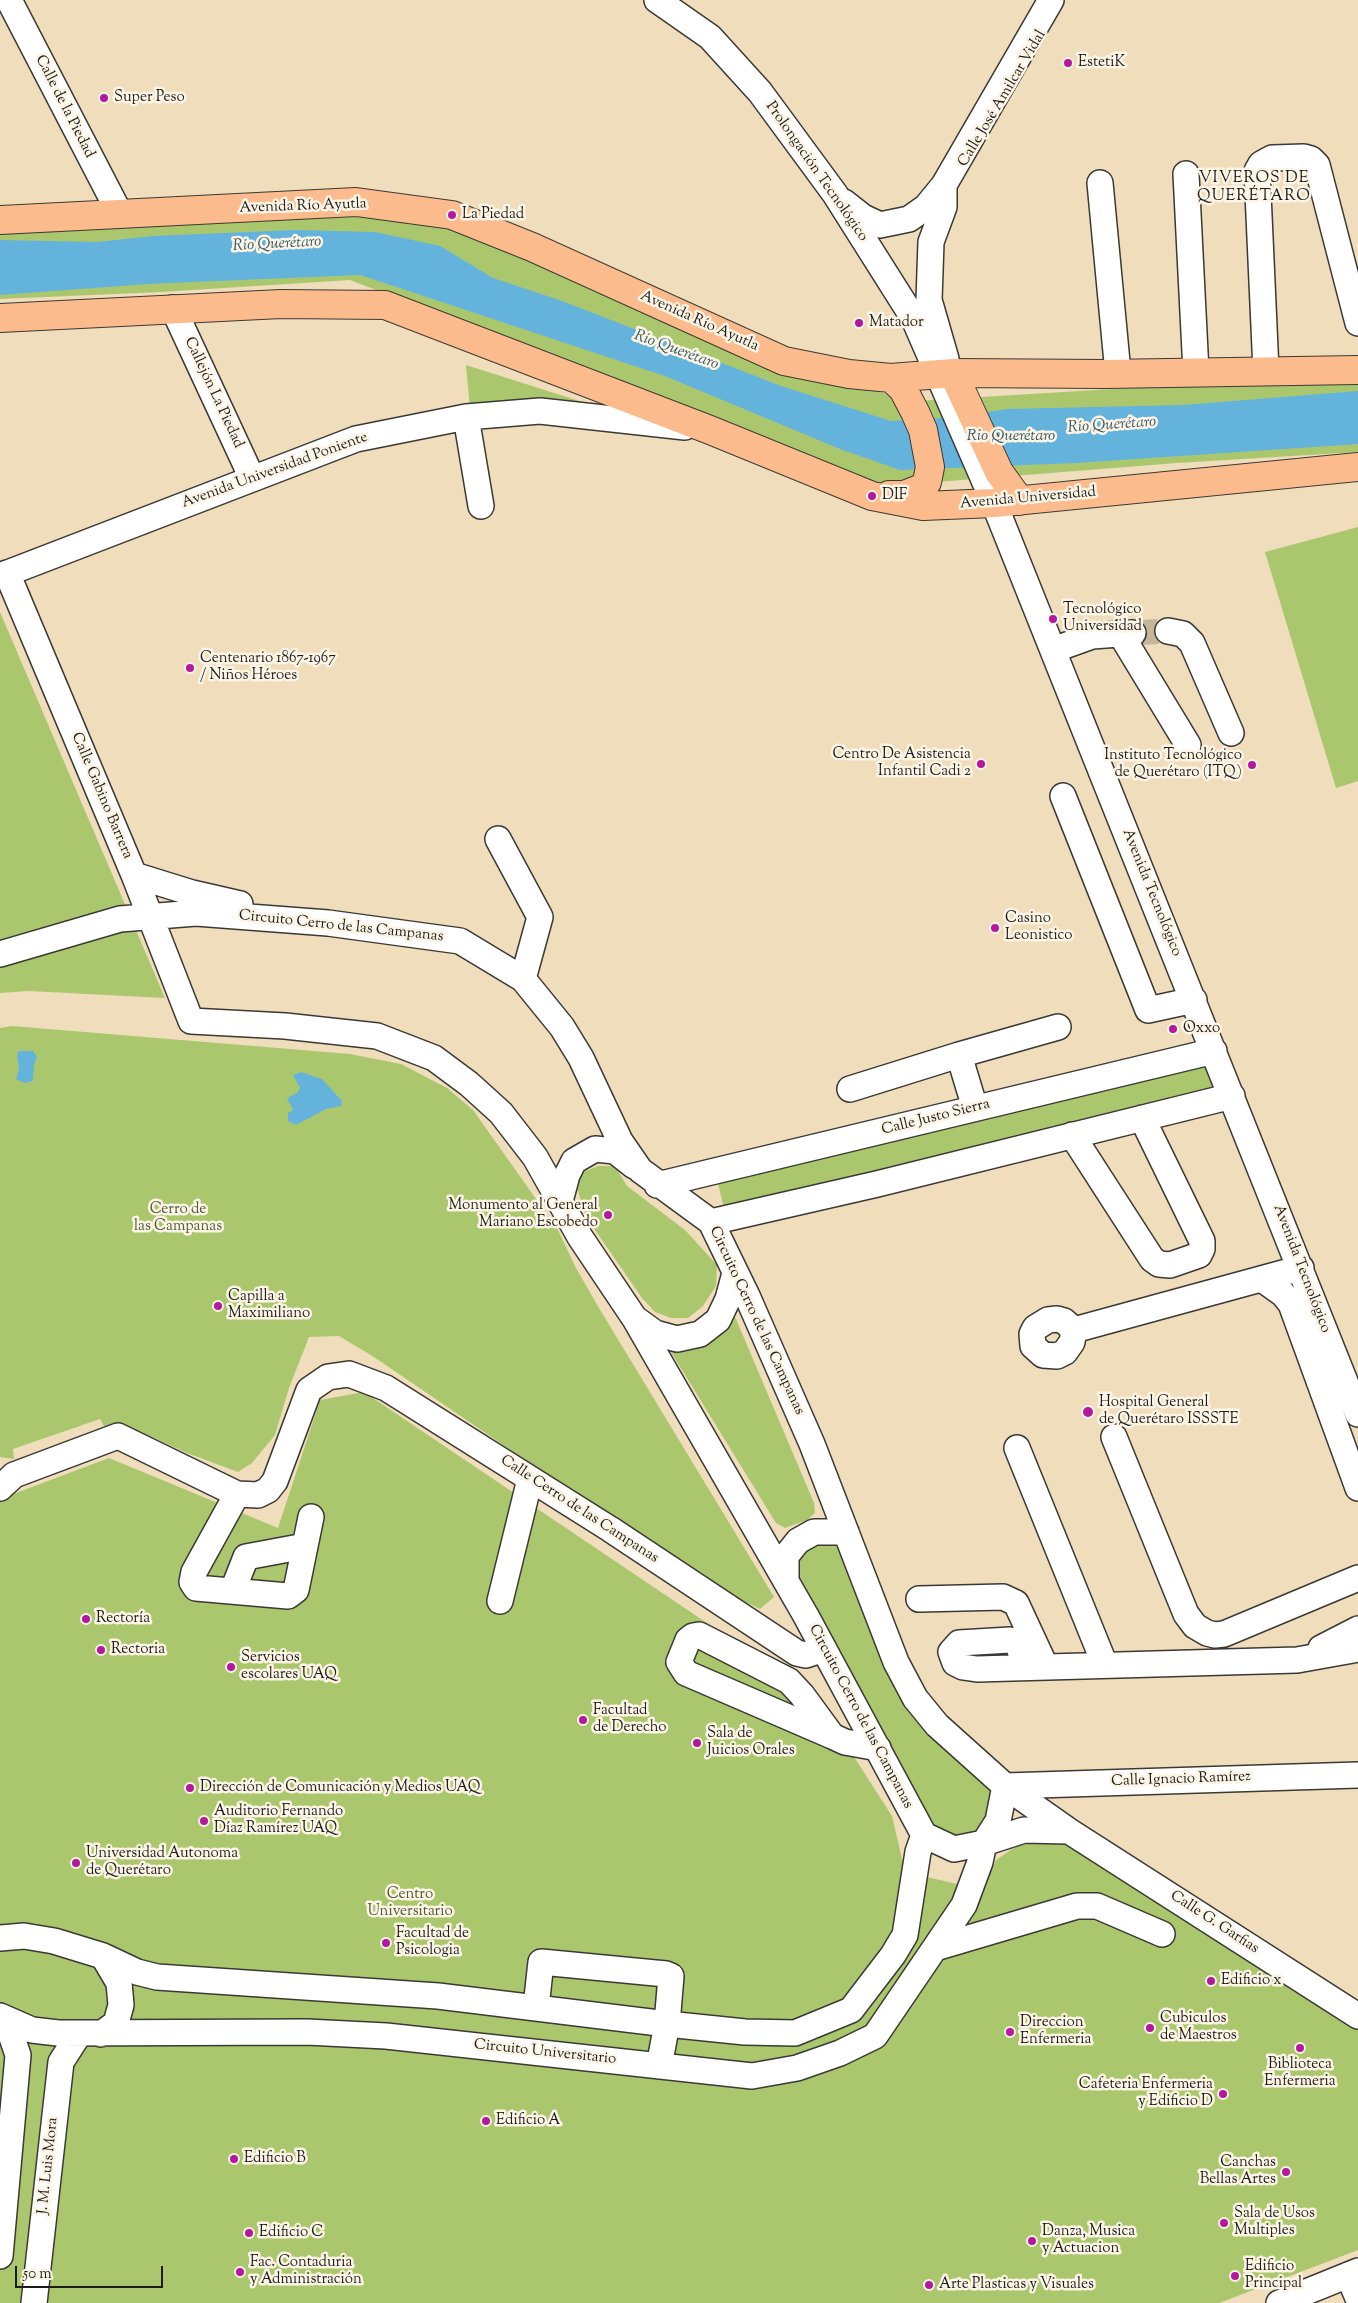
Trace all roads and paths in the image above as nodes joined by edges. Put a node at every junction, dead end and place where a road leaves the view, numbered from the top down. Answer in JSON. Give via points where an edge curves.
{"nodes":[{"id":1,"x":9,"y":0,"type":"edge"},
{"id":2,"x":657,"y":0,"type":"edge"},
{"id":3,"x":1051,"y":0,"type":"edge"},
{"id":4,"x":1062,"y":0,"type":"edge"},
{"id":5,"x":10,"y":25,"type":"edge"},
{"id":6,"x":1186,"y":174,"type":"dead end"},
{"id":7,"x":1100,"y":183,"type":"dead end"},
{"id":8,"x":944,"y":191,"type":"junction"},
{"id":9,"x":835,"y":194,"type":"junction"},
{"id":10,"x":120,"y":214,"type":"junction"},
{"id":11,"x":0,"y":220,"type":"edge"},
{"id":12,"x":173,"y":308,"type":"junction"},
{"id":13,"x":0,"y":318,"type":"edge"},
{"id":14,"x":914,"y":319,"type":"junction"},
{"id":15,"x":1358,"y":323,"type":"edge"},
{"id":16,"x":1358,"y":370,"type":"edge"},
{"id":17,"x":1266,"y":371,"type":"junction"},
{"id":18,"x":1196,"y":372,"type":"junction"},
{"id":19,"x":1118,"y":373,"type":"junction"},
{"id":20,"x":891,"y":378,"type":"junction"},
{"id":21,"x":950,"y":384,"type":"junction"},
{"id":22,"x":466,"y":417,"type":"junction"},
{"id":23,"x":710,"y":430,"type":"junction"},
{"id":24,"x":1358,"y":467,"type":"edge"},
{"id":25,"x":252,"y":478,"type":"junction"},
{"id":26,"x":872,"y":496,"type":"junction"},
{"id":27,"x":1007,"y":502,"type":"junction"},
{"id":28,"x":481,"y":506,"type":"dead end"},
{"id":29,"x":4,"y":574,"type":"edge"},
{"id":30,"x":1168,"y":631,"type":"tunnel mouth"},
{"id":31,"x":1053,"y":650,"type":"junction"},
{"id":32,"x":1231,"y":733,"type":"dead end"},
{"id":33,"x":1188,"y":745,"type":"dead end"},
{"id":34,"x":1063,"y":796,"type":"dead end"},
{"id":35,"x":498,"y":839,"type":"dead end"},
{"id":36,"x":134,"y":875,"type":"junction"},
{"id":37,"x":151,"y":916,"type":"junction"},
{"id":38,"x":267,"y":918,"type":"junction"},
{"id":39,"x":0,"y":954,"type":"edge"},
{"id":40,"x":523,"y":980,"type":"junction"},
{"id":41,"x":1194,"y":1000,"type":"junction"},
{"id":42,"x":191,"y":1021,"type":"joint"},
{"id":43,"x":1058,"y":1027,"type":"dead end"},
{"id":44,"x":1214,"y":1051,"type":"junction"},
{"id":45,"x":959,"y":1055,"type":"junction"},
{"id":46,"x":850,"y":1089,"type":"dead end"},
{"id":47,"x":1232,"y":1096,"type":"junction"},
{"id":48,"x":975,"y":1108,"type":"junction"},
{"id":49,"x":1142,"y":1118,"type":"junction"},
{"id":50,"x":1072,"y":1135,"type":"junction"},
{"id":51,"x":649,"y":1178,"type":"junction"},
{"id":52,"x":560,"y":1201,"type":"junction"},
{"id":53,"x":711,"y":1222,"type":"junction"},
{"id":54,"x":1301,"y":1268,"type":"junction"},
{"id":55,"x":735,"y":1273,"type":"junction"},
{"id":56,"x":1262,"y":1278,"type":"junction"},
{"id":57,"x":635,"y":1319,"type":"junction"},
{"id":58,"x":1074,"y":1330,"type":"dead end"},
{"id":59,"x":1358,"y":1414,"type":"edge"},
{"id":60,"x":1114,"y":1437,"type":"dead end"},
{"id":61,"x":1017,"y":1448,"type":"dead end"},
{"id":62,"x":5,"y":1478,"type":"edge"},
{"id":63,"x":530,"y":1479,"type":"junction"},
{"id":64,"x":1358,"y":1488,"type":"edge"},
{"id":65,"x":237,"y":1494,"type":"junction"},
{"id":66,"x":311,"y":1517,"type":"dead end"},
{"id":67,"x":846,"y":1532,"type":"junction"},
{"id":68,"x":305,"y":1546,"type":"junction"},
{"id":69,"x":1358,"y":1578,"type":"edge"},
{"id":70,"x":786,"y":1580,"type":"junction"},
{"id":71,"x":233,"y":1590,"type":"junction"},
{"id":72,"x":919,"y":1599,"type":"dead end"},
{"id":73,"x":500,"y":1601,"type":"dead end"},
{"id":74,"x":1358,"y":1629,"type":"edge"},
{"id":75,"x":824,"y":1649,"type":"junction"},
{"id":76,"x":1358,"y":1650,"type":"edge"},
{"id":77,"x":1297,"y":1660,"type":"junction"},
{"id":78,"x":1104,"y":1665,"type":"junction"},
{"id":79,"x":832,"y":1736,"type":"junction"},
{"id":80,"x":878,"y":1748,"type":"junction"},
{"id":81,"x":1358,"y":1775,"type":"edge"},
{"id":82,"x":1005,"y":1786,"type":"junction"},
{"id":83,"x":1070,"y":1830,"type":"junction"},
{"id":84,"x":924,"y":1836,"type":"junction"},
{"id":85,"x":984,"y":1843,"type":"junction"},
{"id":86,"x":1162,"y":1934,"type":"dead end"},
{"id":87,"x":905,"y":1935,"type":"junction"},
{"id":88,"x":0,"y":1938,"type":"edge"},
{"id":89,"x":934,"y":1948,"type":"junction"},
{"id":90,"x":103,"y":1956,"type":"junction"},
{"id":91,"x":536,"y":2007,"type":"junction"},
{"id":92,"x":1358,"y":2016,"type":"edge"},
{"id":93,"x":3,"y":2018,"type":"edge"},
{"id":94,"x":667,"y":2024,"type":"junction"},
{"id":95,"x":90,"y":2034,"type":"junction"},
{"id":96,"x":659,"y":2066,"type":"junction"},
{"id":97,"x":0,"y":2256,"type":"edge"},
{"id":98,"x":1353,"y":2273,"type":"edge"},
{"id":99,"x":1358,"y":2298,"type":"edge"},
{"id":100,"x":34,"y":2303,"type":"edge"},
{"id":101,"x":1279,"y":2303,"type":"edge"}],
"edges":[{"from":1,"to":5,"type":"street","name":"Calle de la Piedad"},
{"from":2,"to":9,"type":"street","name":"Prolongación Tecnológico","via":[[710,37],[760,92]]},
{"from":3,"to":8,"type":"street","name":"Calle José Amilcar Vidal"},
{"from":4,"to":8,"type":"street","name":"Calle José Amilcar Vidal"},
{"from":5,"to":10,"type":"street","name":"Calle de la Piedad"},
{"from":6,"to":18,"type":"street"},
{"from":7,"to":19,"type":"street"},
{"from":8,"to":9,"type":"street","via":[[909,219],[880,225]]},
{"from":8,"to":14,"type":"street","name":"Calle José Amilcar Vidal","via":[[917,254],[912,288]]},
{"from":8,"to":21,"type":"street","name":"Calle José Amilcar Vidal","via":[[944,207],[931,242],[929,300]]},
{"from":9,"to":14,"type":"street","name":"Prolongación Tecnológico"},
{"from":10,"to":11,"type":"main road","name":"Avenida Río Ayutla"},
{"from":10,"to":20,"type":"main road","name":"Avenida Río Ayutla","via":[[356,202],[452,215],[532,247],[784,360],[849,374]]},
{"from":12,"to":13,"type":"main road"},
{"from":12,"to":23,"type":"main road","via":[[385,305]]},
{"from":12,"to":25,"type":"street","name":"Callejón La Piedad"},
{"from":14,"to":21,"type":"street","name":"Prolongación Tecnológico"},
{"from":15,"to":17,"type":"street","via":[[1317,165],[1311,159],[1272,158],[1261,164],[1257,172]]},
{"from":16,"to":17,"type":"main road"},
{"from":17,"to":18,"type":"main road"},
{"from":18,"to":19,"type":"main road"},
{"from":19,"to":21,"type":"main road"},
{"from":20,"to":21,"type":"main road"},
{"from":20,"to":26,"type":"main road","via":[[904,389],[923,430],[930,458],[929,475],[922,488],[904,495]]},
{"from":21,"to":27,"type":"main road","via":[[989,473]]},
{"from":22,"to":23,"type":"street","name":"Avenida Universidad Poniente","via":[[540,411]]},
{"from":22,"to":25,"type":"street","name":"Avenida Universidad Poniente","via":[[356,438]]},
{"from":22,"to":28,"type":"street"},
{"from":23,"to":26,"type":"main road","name":"Avenida Universidad"},
{"from":24,"to":27,"type":"main road","name":"Avenida Universidad"},
{"from":25,"to":29,"type":"street","name":"Avenida Universidad Poniente"},
{"from":26,"to":27,"type":"main road","name":"Avenida Universidad","via":[[923,506]]},
{"from":27,"to":31,"type":"street","name":"Avenida Tecnológico"},
{"from":29,"to":36,"type":"street","name":"Calle Gabino Barrera"},
{"from":30,"to":32,"type":"street","via":[[1183,634],[1192,643]]},
{"from":31,"to":33,"type":"street","via":[[1092,636],[1127,633]]},
{"from":31,"to":41,"type":"street","name":"Avenida Tecnológico"},
{"from":34,"to":41,"type":"street","via":[[1148,1010]]},
{"from":35,"to":40,"type":"street","via":[[540,917]]},
{"from":36,"to":37,"type":"street","name":"Calle Gabino Barrera"},
{"from":36,"to":38,"type":"street","via":[[249,907]]},
{"from":37,"to":38,"type":"street","name":"Circuito Cerro de las Campanas","via":[[196,913]]},
{"from":37,"to":39,"type":"street","via":[[120,919]]},
{"from":37,"to":42,"type":"street","name":"Calle Gabino Barrera"},
{"from":38,"to":40,"type":"street","name":"Circuito Cerro de las Campanas","via":[[460,941]]},
{"from":40,"to":51,"type":"street","name":"Circuito Cerro de las Campanas","via":[[562,1027],[581,1058],[620,1141]]},
{"from":41,"to":44,"type":"street","name":"Avenida Tecnológico"},
{"from":42,"to":52,"type":"street","name":"Circuito Cerro de las Campanas","via":[[285,1026],[377,1036],[434,1058],[501,1113],[535,1157]]},
{"from":43,"to":45,"type":"street"},
{"from":44,"to":47,"type":"street","name":"Avenida Tecnológico"},
{"from":44,"to":48,"type":"street","name":"Calle Justo Sierra"},
{"from":45,"to":46,"type":"street"},
{"from":45,"to":48,"type":"street"},
{"from":47,"to":49,"type":"street"},
{"from":47,"to":54,"type":"street","name":"Avenida Tecnológico"},
{"from":48,"to":51,"type":"street","name":"Calle Justo Sierra"},
{"from":49,"to":50,"type":"street"},
{"from":49,"to":50,"type":"street","via":[[1202,1241],[1199,1255],[1170,1266],[1152,1259]]},
{"from":50,"to":53,"type":"street"},
{"from":51,"to":52,"type":"street","via":[[615,1150],[595,1149],[574,1161]]},
{"from":51,"to":53,"type":"street","name":"Circuito Cerro de las Campanas"},
{"from":52,"to":57,"type":"street","name":"Circuito Cerro de las Campanas"},
{"from":53,"to":55,"type":"street","name":"Circuito Cerro de las Campanas"},
{"from":54,"to":56,"type":"street"},
{"from":54,"to":59,"type":"street","name":"Avenida Tecnológico"},
{"from":55,"to":57,"type":"street","via":[[718,1320],[700,1334],[677,1339],[655,1333]]},
{"from":55,"to":67,"type":"street","name":"Circuito Cerro de las Campanas","via":[[809,1436]]},
{"from":56,"to":58,"type":"street"},
{"from":56,"to":64,"type":"street","via":[[1283,1294],[1290,1304]]},
{"from":57,"to":70,"type":"street","name":"Circuito Cerro de las Campanas"},
{"from":60,"to":69,"type":"street","via":[[1186,1614],[1195,1626],[1207,1633],[1224,1634]]},
{"from":61,"to":78,"type":"street"},
{"from":62,"to":65,"type":"street","via":[[118,1436]]},
{"from":63,"to":65,"type":"street","name":"Calle Cerro de las Campanas","via":[[386,1388],[349,1374],[328,1377],[309,1390],[276,1481],[268,1490],[258,1495]]},
{"from":63,"to":73,"type":"street"},
{"from":63,"to":75,"type":"street","name":"Calle Cerro de las Campanas","via":[[797,1653],[806,1655]]},
{"from":65,"to":71,"type":"street","via":[[194,1572],[192,1582],[196,1588]]},
{"from":66,"to":68,"type":"street"},
{"from":67,"to":70,"type":"street","via":[[814,1532],[798,1541],[786,1556]]},
{"from":67,"to":82,"type":"street","name":"Circuito Cerro de las Campanas","via":[[896,1662],[914,1698],[937,1725]]},
{"from":68,"to":71,"type":"street","via":[[246,1557]]},
{"from":68,"to":71,"type":"street","via":[[296,1590],[288,1596]]},
{"from":70,"to":75,"type":"street","name":"Circuito Cerro de las Campanas"},
{"from":72,"to":78,"type":"street","via":[[1003,1598],[1016,1603],[1035,1666]]},
{"from":74,"to":77,"type":"street"},
{"from":75,"to":80,"type":"street","name":"Circuito Cerro de las Campanas"},
{"from":76,"to":77,"type":"street"},
{"from":77,"to":78,"type":"street"},
{"from":79,"to":79,"type":"street","via":[[686,1673],[679,1662],[688,1640],[699,1635],[788,1681]]},
{"from":79,"to":80,"type":"street","via":[[845,1742]]},
{"from":80,"to":84,"type":"street","name":"Circuito Cerro de las Campanas"},
{"from":81,"to":82,"type":"street","name":"Calle Ignacio Ramírez"},
{"from":82,"to":83,"type":"street","name":"Calle G. Garfias"},
{"from":82,"to":85,"type":"street","via":[[998,1821]]},
{"from":83,"to":85,"type":"street","via":[[1024,1830]]},
{"from":83,"to":92,"type":"street","name":"Calle G. Garfias"},
{"from":84,"to":85,"type":"street","via":[[954,1848]]},
{"from":84,"to":87,"type":"street","via":[[918,1852]]},
{"from":85,"to":89,"type":"street","name":"Circuito Universitario","via":[[964,1905]]},
{"from":86,"to":89,"type":"street","via":[[1097,1906],[1078,1906]]},
{"from":87,"to":89,"type":"street","via":[[919,1936]]},
{"from":87,"to":94,"type":"street","via":[[851,2010],[795,2033],[744,2032]]},
{"from":88,"to":90,"type":"street","via":[[24,1936],[54,1941]]},
{"from":89,"to":96,"type":"street","name":"Circuito Universitario","via":[[875,2036],[840,2052],[796,2068],[752,2076]]},
{"from":90,"to":91,"type":"street","via":[[137,1972],[157,1977],[438,1996]]},
{"from":90,"to":95,"type":"street","name":"J. M. Luis Mora","via":[[119,1983],[122,2005],[116,2022]]},
{"from":91,"to":94,"type":"street"},
{"from":91,"to":94,"type":"street","via":[[541,1962],[666,1974],[672,1981]]},
{"from":93,"to":95,"type":"street","name":"Circuito Universitario","via":[[32,2030]]},
{"from":93,"to":97,"type":"street","via":[[18,2055]]},
{"from":94,"to":96,"type":"street"},
{"from":95,"to":96,"type":"street","name":"Circuito Universitario","via":[[306,2032],[386,2036]]},
{"from":95,"to":100,"type":"street","name":"J. M. Luis Mora","via":[[61,2062]]},
{"from":98,"to":99,"type":"street"},
{"from":98,"to":101,"type":"street"}]}
